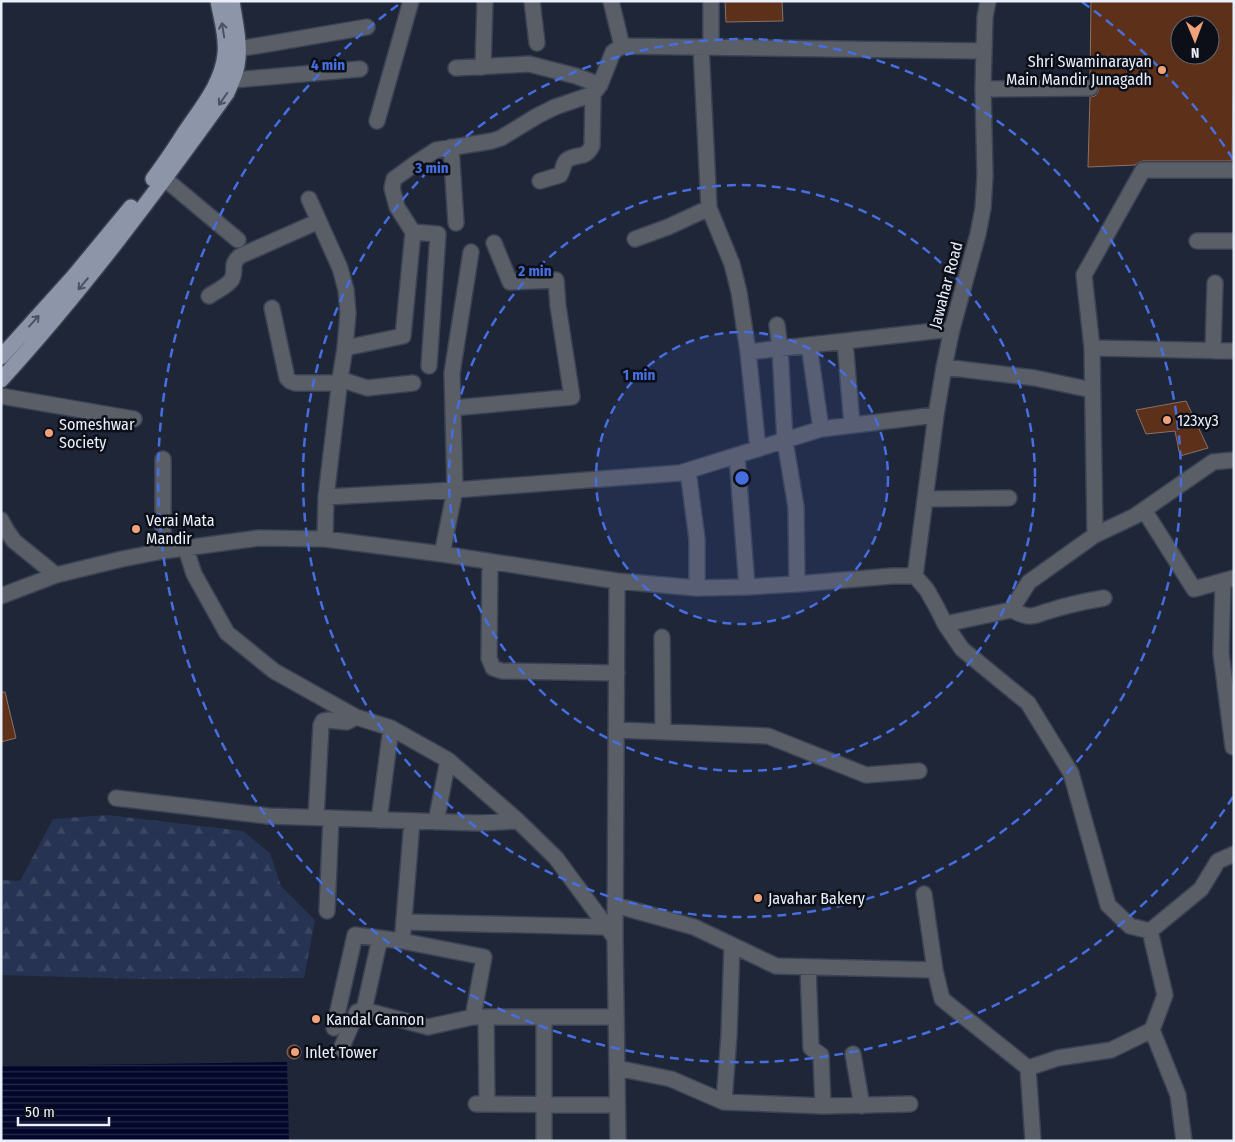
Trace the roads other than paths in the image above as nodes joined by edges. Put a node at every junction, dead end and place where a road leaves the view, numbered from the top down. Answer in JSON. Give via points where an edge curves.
{"nodes":[{"id":1,"x":218,"y":1,"type":"edge"},
{"id":2,"x":232,"y":1,"type":"edge"},
{"id":3,"x":411,"y":1,"type":"edge"},
{"id":4,"x":485,"y":1,"type":"edge"},
{"id":5,"x":532,"y":1,"type":"edge"},
{"id":6,"x":611,"y":1,"type":"edge"},
{"id":7,"x":711,"y":1,"type":"edge"},
{"id":8,"x":988,"y":1,"type":"edge"},
{"id":9,"x":367,"y":27,"type":"dead end"},
{"id":10,"x":537,"y":43,"type":"dead end"},
{"id":11,"x":622,"y":46,"type":"junction"},
{"id":12,"x":706,"y":47,"type":"junction"},
{"id":13,"x":238,"y":49,"type":"junction"},
{"id":14,"x":984,"y":51,"type":"junction"},
{"id":15,"x":483,"y":67,"type":"junction"},
{"id":16,"x":456,"y":68,"type":"dead end"},
{"id":17,"x":360,"y":69,"type":"dead end"},
{"id":18,"x":233,"y":80,"type":"junction"},
{"id":19,"x":1090,"y":88,"type":"dead end"},
{"id":20,"x":596,"y":89,"type":"junction"},
{"id":21,"x":983,"y":89,"type":"junction"},
{"id":22,"x":377,"y":120,"type":"dead end"},
{"id":23,"x":451,"y":147,"type":"junction"},
{"id":24,"x":1234,"y":170,"type":"edge"},
{"id":25,"x":165,"y":179,"type":"junction"},
{"id":26,"x":540,"y":182,"type":"dead end"},
{"id":27,"x":309,"y":199,"type":"dead end"},
{"id":28,"x":709,"y":208,"type":"junction"},
{"id":29,"x":319,"y":221,"type":"junction"},
{"id":30,"x":456,"y":224,"type":"dead end"},
{"id":31,"x":412,"y":232,"type":"junction"},
{"id":32,"x":635,"y":239,"type":"dead end"},
{"id":33,"x":238,"y":240,"type":"dead end"},
{"id":34,"x":1197,"y":241,"type":"dead end"},
{"id":35,"x":1234,"y":241,"type":"edge"},
{"id":36,"x":494,"y":243,"type":"dead end"},
{"id":37,"x":471,"y":252,"type":"dead end"},
{"id":38,"x":99,"y":256,"type":"junction"},
{"id":39,"x":1214,"y":283,"type":"dead end"},
{"id":40,"x":209,"y":296,"type":"dead end"},
{"id":41,"x":272,"y":308,"type":"dead end"},
{"id":42,"x":777,"y":325,"type":"dead end"},
{"id":43,"x":952,"y":329,"type":"junction"},
{"id":44,"x":845,"y":341,"type":"junction"},
{"id":45,"x":809,"y":345,"type":"junction"},
{"id":46,"x":345,"y":348,"type":"junction"},
{"id":47,"x":780,"y":348,"type":"junction"},
{"id":48,"x":1092,"y":348,"type":"junction"},
{"id":49,"x":1213,"y":351,"type":"junction"},
{"id":50,"x":1234,"y":351,"type":"edge"},
{"id":51,"x":748,"y":352,"type":"junction"},
{"id":52,"x":1,"y":357,"type":"edge"},
{"id":53,"x":429,"y":366,"type":"dead end"},
{"id":54,"x":944,"y":367,"type":"junction"},
{"id":55,"x":1,"y":380,"type":"edge"},
{"id":56,"x":339,"y":381,"type":"junction"},
{"id":57,"x":413,"y":383,"type":"dead end"},
{"id":58,"x":1092,"y":390,"type":"junction"},
{"id":59,"x":1,"y":396,"type":"edge"},
{"id":60,"x":453,"y":408,"type":"junction"},
{"id":61,"x":936,"y":415,"type":"junction"},
{"id":62,"x":134,"y":419,"type":"dead end"},
{"id":63,"x":852,"y":425,"type":"junction"},
{"id":64,"x":821,"y":429,"type":"junction"},
{"id":65,"x":785,"y":441,"type":"junction"},
{"id":66,"x":758,"y":450,"type":"junction"},
{"id":67,"x":738,"y":456,"type":"junction"},
{"id":68,"x":162,"y":459,"type":"dead end"},
{"id":69,"x":1234,"y":460,"type":"edge"},
{"id":70,"x":688,"y":471,"type":"junction"},
{"id":71,"x":455,"y":490,"type":"junction"},
{"id":72,"x":326,"y":497,"type":"junction"},
{"id":73,"x":1009,"y":498,"type":"dead end"},
{"id":74,"x":925,"y":499,"type":"junction"},
{"id":75,"x":1144,"y":510,"type":"junction"},
{"id":76,"x":1,"y":520,"type":"edge"},
{"id":77,"x":1095,"y":535,"type":"junction"},
{"id":78,"x":325,"y":539,"type":"junction"},
{"id":79,"x":8,"y":544,"type":"edge"},
{"id":80,"x":186,"y":549,"type":"junction"},
{"id":81,"x":163,"y":551,"type":"junction"},
{"id":82,"x":442,"y":554,"type":"junction"},
{"id":83,"x":490,"y":562,"type":"junction"},
{"id":84,"x":56,"y":575,"type":"junction"},
{"id":85,"x":914,"y":576,"type":"junction"},
{"id":86,"x":1228,"y":580,"type":"edge"},
{"id":87,"x":617,"y":581,"type":"junction"},
{"id":88,"x":797,"y":584,"type":"junction"},
{"id":89,"x":747,"y":587,"type":"junction"},
{"id":90,"x":697,"y":588,"type":"junction"},
{"id":91,"x":1,"y":596,"type":"edge"},
{"id":92,"x":1104,"y":598,"type":"dead end"},
{"id":93,"x":1011,"y":610,"type":"junction"},
{"id":94,"x":945,"y":624,"type":"junction"},
{"id":95,"x":662,"y":637,"type":"dead end"},
{"id":96,"x":616,"y":672,"type":"junction"},
{"id":97,"x":356,"y":717,"type":"junction"},
{"id":98,"x":391,"y":728,"type":"junction"},
{"id":99,"x":616,"y":730,"type":"junction"},
{"id":100,"x":663,"y":732,"type":"junction"},
{"id":101,"x":1233,"y":747,"type":"edge"},
{"id":102,"x":448,"y":760,"type":"junction"},
{"id":103,"x":919,"y":771,"type":"dead end"},
{"id":104,"x":116,"y":798,"type":"dead end"},
{"id":105,"x":323,"y":818,"type":"junction"},
{"id":106,"x":379,"y":820,"type":"junction"},
{"id":107,"x":412,"y":821,"type":"junction"},
{"id":108,"x":518,"y":821,"type":"junction"},
{"id":109,"x":436,"y":822,"type":"junction"},
{"id":110,"x":1234,"y":854,"type":"edge"},
{"id":111,"x":924,"y":894,"type":"dead end"},
{"id":112,"x":615,"y":905,"type":"junction"},
{"id":113,"x":327,"y":911,"type":"dead end"},
{"id":114,"x":404,"y":922,"type":"junction"},
{"id":115,"x":1150,"y":931,"type":"junction"},
{"id":116,"x":611,"y":932,"type":"junction"},
{"id":117,"x":380,"y":938,"type":"junction"},
{"id":118,"x":402,"y":941,"type":"junction"},
{"id":119,"x":732,"y":945,"type":"junction"},
{"id":120,"x":808,"y":967,"type":"junction"},
{"id":121,"x":935,"y":970,"type":"junction"},
{"id":122,"x":364,"y":1010,"type":"junction"},
{"id":123,"x":479,"y":1017,"type":"junction"},
{"id":124,"x":544,"y":1017,"type":"junction"},
{"id":125,"x":616,"y":1017,"type":"junction"},
{"id":126,"x":334,"y":1028,"type":"dead end"},
{"id":127,"x":1152,"y":1030,"type":"junction"},
{"id":128,"x":341,"y":1049,"type":"dead end"},
{"id":129,"x":853,"y":1054,"type":"dead end"},
{"id":130,"x":617,"y":1068,"type":"junction"},
{"id":131,"x":1028,"y":1068,"type":"junction"},
{"id":132,"x":724,"y":1102,"type":"junction"},
{"id":133,"x":543,"y":1104,"type":"junction"},
{"id":134,"x":910,"y":1104,"type":"dead end"},
{"id":135,"x":618,"y":1105,"type":"junction"},
{"id":136,"x":823,"y":1106,"type":"junction"},
{"id":137,"x":862,"y":1106,"type":"junction"},
{"id":138,"x":544,"y":1141,"type":"edge"},
{"id":139,"x":618,"y":1141,"type":"edge"},
{"id":140,"x":1033,"y":1141,"type":"edge"},
{"id":141,"x":1184,"y":1141,"type":"edge"}],
"edges":[{"from":38,"to":1,"type":"main road","one_way":true,"via":[[216,84],[225,54],[225,34]]},
{"from":2,"to":13,"type":"main road"},
{"from":3,"to":22,"type":"street"},
{"from":4,"to":15,"type":"street"},
{"from":5,"to":10,"type":"street"},
{"from":6,"to":11,"type":"street"},
{"from":7,"to":12,"type":"street"},
{"from":8,"to":14,"type":"street","name":"Jawahar Road"},
{"from":9,"to":13,"type":"street"},
{"from":11,"to":12,"type":"street"},
{"from":11,"to":20,"type":"street","via":[[613,52]]},
{"from":12,"to":14,"type":"street"},
{"from":12,"to":28,"type":"street"},
{"from":13,"to":18,"type":"main road"},
{"from":14,"to":21,"type":"street","name":"Jawahar Road"},
{"from":15,"to":16,"type":"street"},
{"from":15,"to":20,"type":"street","via":[[529,64],[576,76]]},
{"from":17,"to":18,"type":"street"},
{"from":18,"to":25,"type":"main road","one_way":true},
{"from":19,"to":21,"type":"street"},
{"from":20,"to":23,"type":"street","via":[[537,116],[501,138]]},
{"from":20,"to":26,"type":"street","via":[[589,151],[567,160],[560,175]]},
{"from":21,"to":43,"type":"street","name":"Jawahar Road","via":[[986,176],[983,208]]},
{"from":23,"to":30,"type":"street"},
{"from":23,"to":31,"type":"street","via":[[436,150],[394,179],[392,188],[398,208]]},
{"from":24,"to":48,"type":"street","via":[[1143,170],[1084,275]]},
{"from":25,"to":33,"type":"street"},
{"from":25,"to":38,"type":"main road"},
{"from":27,"to":29,"type":"street"},
{"from":28,"to":32,"type":"street"},
{"from":28,"to":51,"type":"street","via":[[732,264]]},
{"from":29,"to":40,"type":"street","via":[[240,256],[235,261],[229,283]]},
{"from":29,"to":46,"type":"street","via":[[346,290]]},
{"from":31,"to":46,"type":"street","via":[[403,336]]},
{"from":31,"to":53,"type":"street","via":[[438,234]]},
{"from":34,"to":35,"type":"street"},
{"from":36,"to":60,"type":"street","via":[[510,282],[556,280],[572,397]]},
{"from":37,"to":60,"type":"street","via":[[452,373]]},
{"from":52,"to":38,"type":"main road","one_way":true},
{"from":38,"to":55,"type":"main road","one_way":true,"via":[[24,355]]},
{"from":39,"to":49,"type":"street"},
{"from":41,"to":56,"type":"street","via":[[287,378],[295,383]]},
{"from":42,"to":47,"type":"street"},
{"from":43,"to":44,"type":"street"},
{"from":43,"to":54,"type":"street","name":"Jawahar Road"},
{"from":44,"to":45,"type":"street"},
{"from":44,"to":63,"type":"street"},
{"from":45,"to":47,"type":"street"},
{"from":45,"to":64,"type":"street"},
{"from":46,"to":56,"type":"street"},
{"from":47,"to":51,"type":"street"},
{"from":47,"to":65,"type":"street"},
{"from":48,"to":49,"type":"street"},
{"from":48,"to":58,"type":"street"},
{"from":49,"to":50,"type":"street"},
{"from":51,"to":66,"type":"street"},
{"from":54,"to":58,"type":"street","via":[[1035,378]]},
{"from":54,"to":61,"type":"street","name":"Jawahar Road"},
{"from":56,"to":57,"type":"street","via":[[367,388]]},
{"from":56,"to":72,"type":"street"},
{"from":58,"to":77,"type":"street"},
{"from":59,"to":62,"type":"street"},
{"from":60,"to":71,"type":"street"},
{"from":61,"to":63,"type":"street"},
{"from":61,"to":74,"type":"street","name":"Jawahar Road"},
{"from":63,"to":64,"type":"street"},
{"from":64,"to":65,"type":"street"},
{"from":65,"to":66,"type":"street"},
{"from":65,"to":88,"type":"street","via":[[796,507]]},
{"from":66,"to":67,"type":"street"},
{"from":67,"to":70,"type":"street"},
{"from":67,"to":89,"type":"street"},
{"from":68,"to":81,"type":"street"},
{"from":69,"to":75,"type":"street","via":[[1213,462]]},
{"from":70,"to":71,"type":"street"},
{"from":70,"to":90,"type":"street","via":[[697,539]]},
{"from":71,"to":72,"type":"street"},
{"from":71,"to":82,"type":"street"},
{"from":72,"to":78,"type":"street"},
{"from":73,"to":74,"type":"street"},
{"from":74,"to":85,"type":"street","name":"Jawahar Road"},
{"from":75,"to":77,"type":"street"},
{"from":75,"to":86,"type":"street","via":[[1194,589]]},
{"from":76,"to":79,"type":"street"},
{"from":77,"to":93,"type":"street","via":[[1029,582]]},
{"from":78,"to":80,"type":"street","via":[[259,538]]},
{"from":78,"to":82,"type":"street"},
{"from":79,"to":84,"type":"street"},
{"from":80,"to":81,"type":"street"},
{"from":80,"to":97,"type":"street","via":[[194,574],[226,632],[274,671]]},
{"from":81,"to":84,"type":"street"},
{"from":82,"to":83,"type":"street"},
{"from":83,"to":87,"type":"street"},
{"from":83,"to":96,"type":"street","via":[[488,658],[492,668],[502,671]]},
{"from":84,"to":91,"type":"street"},
{"from":85,"to":88,"type":"street"},
{"from":85,"to":94,"type":"street","via":[[927,590]]},
{"from":86,"to":101,"type":"street","via":[[1221,653]]},
{"from":87,"to":90,"type":"street"},
{"from":87,"to":96,"type":"street"},
{"from":88,"to":89,"type":"street"},
{"from":89,"to":90,"type":"street"},
{"from":92,"to":93,"type":"street","via":[[1030,616]]},
{"from":93,"to":94,"type":"street"},
{"from":94,"to":115,"type":"street","via":[[962,649],[1028,703],[1071,772],[1108,905],[1130,926]]},
{"from":95,"to":100,"type":"street"},
{"from":96,"to":99,"type":"street"},
{"from":97,"to":98,"type":"street"},
{"from":97,"to":105,"type":"street","via":[[347,722],[323,721],[321,725]]},
{"from":98,"to":102,"type":"street"},
{"from":98,"to":106,"type":"street"},
{"from":99,"to":100,"type":"street"},
{"from":99,"to":112,"type":"street"},
{"from":100,"to":103,"type":"street","via":[[768,736],[866,775]]},
{"from":102,"to":108,"type":"street"},
{"from":102,"to":109,"type":"street"},
{"from":104,"to":105,"type":"street","via":[[268,816]]},
{"from":105,"to":106,"type":"street"},
{"from":105,"to":113,"type":"street"},
{"from":106,"to":107,"type":"street"},
{"from":107,"to":109,"type":"street"},
{"from":107,"to":114,"type":"street"},
{"from":108,"to":109,"type":"street"},
{"from":108,"to":116,"type":"street","via":[[556,858]]},
{"from":110,"to":115,"type":"street","via":[[1218,861],[1201,889]]},
{"from":111,"to":121,"type":"street"},
{"from":112,"to":116,"type":"street"},
{"from":112,"to":119,"type":"street","via":[[694,927]]},
{"from":114,"to":116,"type":"street"},
{"from":114,"to":118,"type":"street"},
{"from":115,"to":127,"type":"street","via":[[1165,995]]},
{"from":116,"to":125,"type":"street"},
{"from":117,"to":118,"type":"street"},
{"from":117,"to":122,"type":"street"},
{"from":117,"to":126,"type":"street","via":[[355,935]]},
{"from":118,"to":123,"type":"street","via":[[484,957]]},
{"from":119,"to":120,"type":"street","via":[[776,966]]},
{"from":119,"to":132,"type":"street"},
{"from":120,"to":121,"type":"street"},
{"from":120,"to":136,"type":"street","via":[[811,1048],[822,1055]]},
{"from":121,"to":131,"type":"street","via":[[942,1000]]},
{"from":122,"to":123,"type":"street","via":[[428,1027]]},
{"from":122,"to":128,"type":"street","via":[[357,1012]]},
{"from":123,"to":124,"type":"street"},
{"from":123,"to":133,"type":"street","via":[[482,1104]]},
{"from":124,"to":125,"type":"street"},
{"from":124,"to":133,"type":"street"},
{"from":125,"to":130,"type":"street"},
{"from":127,"to":131,"type":"street","via":[[1111,1050],[1058,1058]]},
{"from":127,"to":141,"type":"street","via":[[1178,1095]]},
{"from":129,"to":137,"type":"street"},
{"from":130,"to":132,"type":"street","via":[[671,1079]]},
{"from":130,"to":135,"type":"street"},
{"from":131,"to":140,"type":"street"},
{"from":132,"to":136,"type":"street"},
{"from":133,"to":135,"type":"street"},
{"from":133,"to":138,"type":"street"},
{"from":134,"to":137,"type":"street"},
{"from":135,"to":139,"type":"street"},
{"from":136,"to":137,"type":"street"}]}
